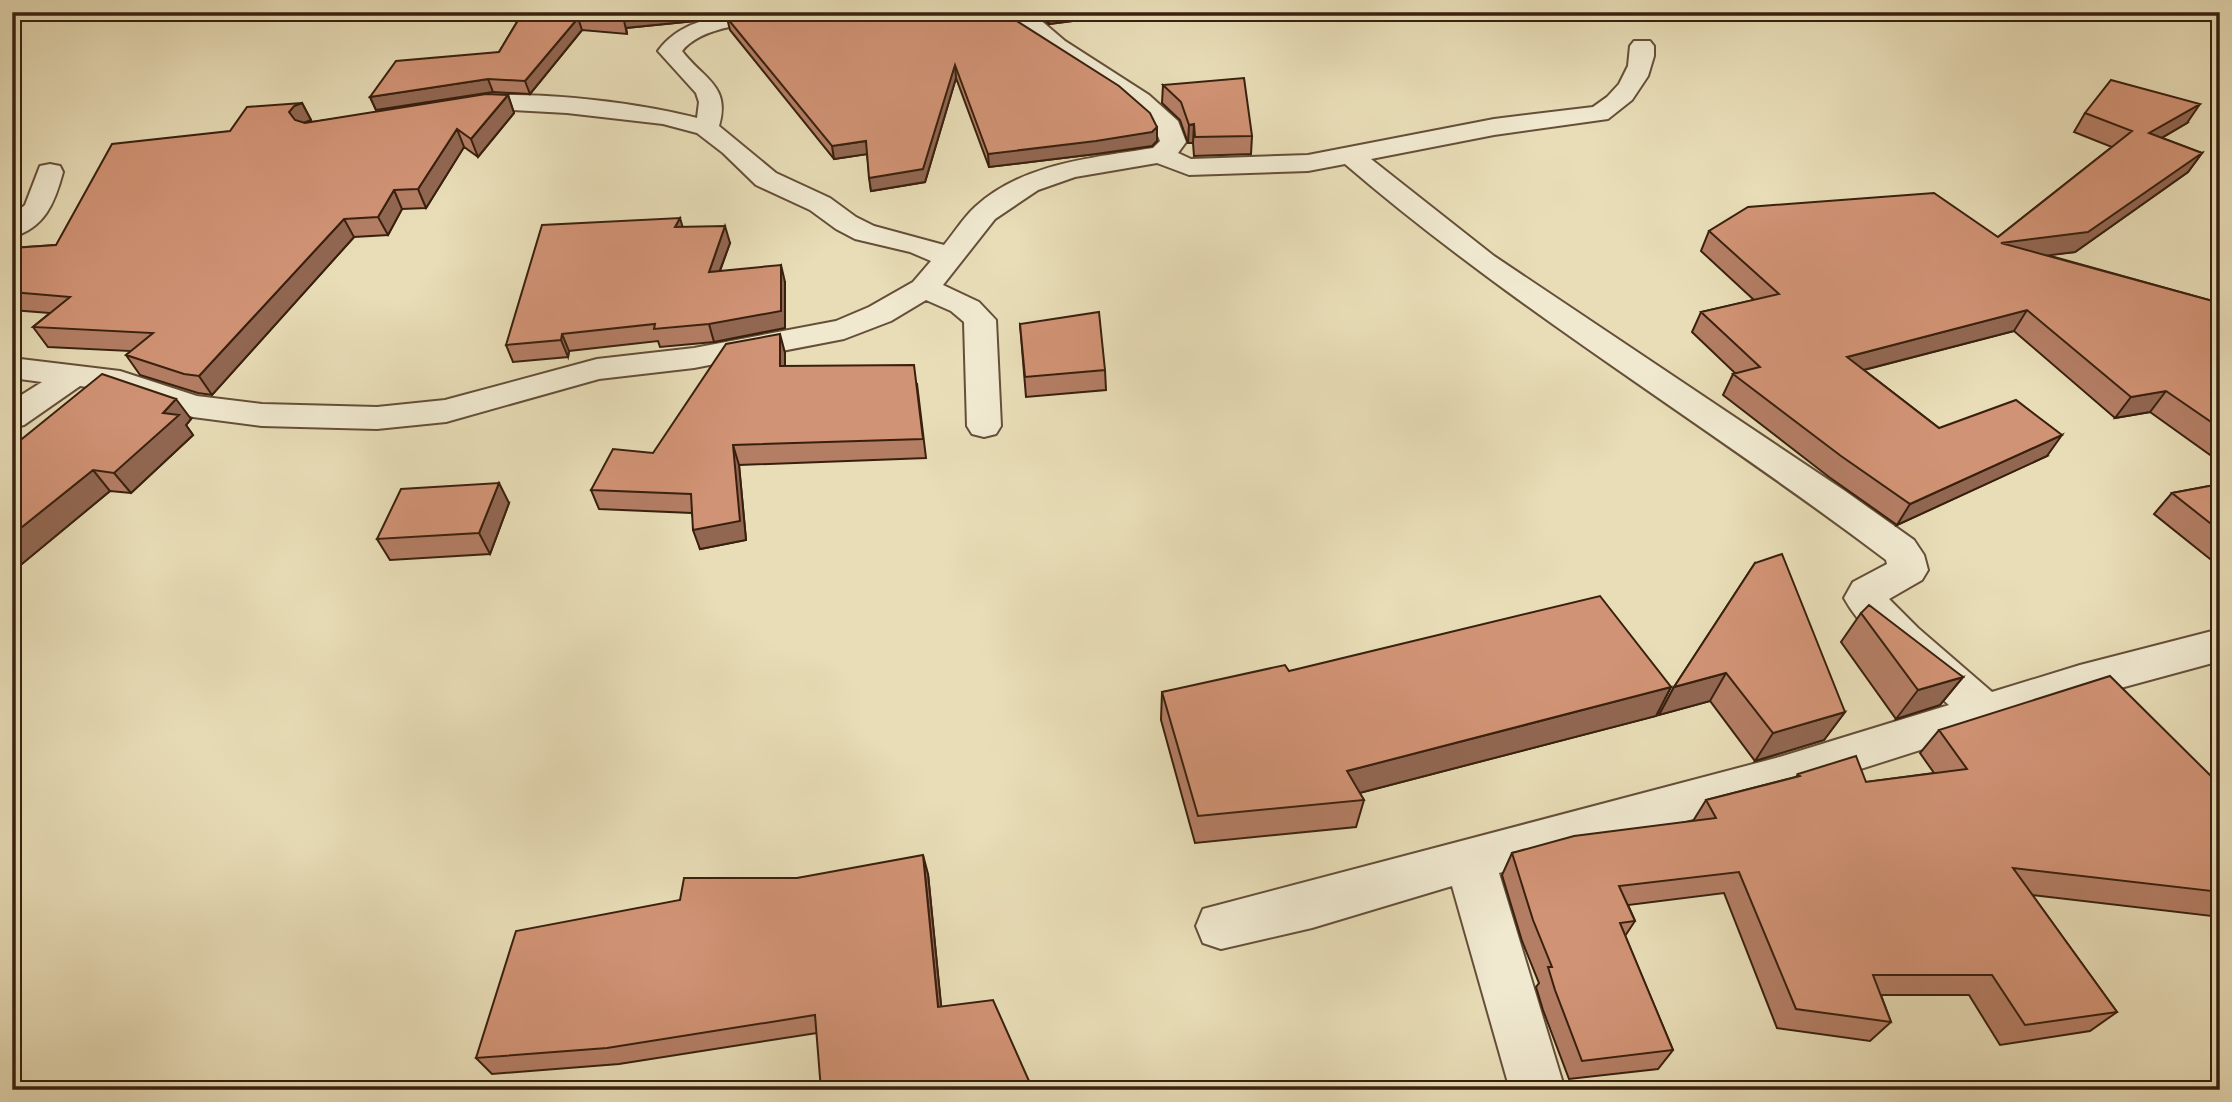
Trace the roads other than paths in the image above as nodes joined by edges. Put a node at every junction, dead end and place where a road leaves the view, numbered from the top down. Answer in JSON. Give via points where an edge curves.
{"nodes":[{"id":1,"x":808,"y":12,"type":"edge"},
{"id":2,"x":1017,"y":12,"type":"edge"},
{"id":3,"x":1642,"y":46,"type":"dead end"},
{"id":4,"x":429,"y":111,"type":"edge"},
{"id":5,"x":706,"y":128,"type":"junction"},
{"id":6,"x":1162,"y":154,"type":"junction"},
{"id":7,"x":1352,"y":156,"type":"junction"},
{"id":8,"x":50,"y":172,"type":"dead end"},
{"id":9,"x":12,"y":228,"type":"edge"},
{"id":10,"x":950,"y":258,"type":"junction"},
{"id":11,"x":924,"y":288,"type":"junction"},
{"id":12,"x":12,"y":368,"type":"edge"},
{"id":13,"x":73,"y":376,"type":"junction"},
{"id":14,"x":12,"y":417,"type":"edge"},
{"id":15,"x":984,"y":426,"type":"dead end"},
{"id":16,"x":2220,"y":645,"type":"edge"},
{"id":17,"x":1984,"y":711,"type":"junction"},
{"id":18,"x":1472,"y":859,"type":"junction"},
{"id":19,"x":1221,"y":926,"type":"dead end"},
{"id":20,"x":1538,"y":1090,"type":"edge"}],
"edges":[{"from":1,"to":5,"type":"street","via":[[700,28],[673,44],[670,51],[679,65],[713,99]]},
{"from":2,"to":6,"type":"street","via":[[1047,39],[1140,100],[1169,126],[1173,142]]},
{"from":3,"to":7,"type":"street","via":[[1644,59],[1625,93],[1613,108],[1599,114],[1494,127]]},
{"from":4,"to":5,"type":"street","via":[[521,103],[664,117]]},
{"from":5,"to":10,"type":"street","via":[[766,179],[820,204],[846,223]]},
{"from":6,"to":7,"type":"street","via":[[1189,167],[1308,163]]},
{"from":6,"to":10,"type":"street","via":[[1070,170],[1028,184],[985,214]]},
{"from":7,"to":17,"type":"street","via":[[1514,285],[1823,491],[1900,550],[1908,570],[1864,598]]},
{"from":8,"to":9,"type":"street","via":[[40,206]]},
{"from":10,"to":11,"type":"street"},
{"from":11,"to":13,"type":"street","via":[[844,329],[694,358],[597,369],[446,411],[377,418],[262,415],[193,406],[120,381]]},
{"from":11,"to":15,"type":"street","via":[[956,302],[980,320]]},
{"from":12,"to":13,"type":"street"},
{"from":13,"to":14,"type":"street"},
{"from":16,"to":17,"type":"street"},
{"from":17,"to":18,"type":"street","via":[[1776,777]]},
{"from":18,"to":19,"type":"street"},
{"from":18,"to":20,"type":"street"}]}
